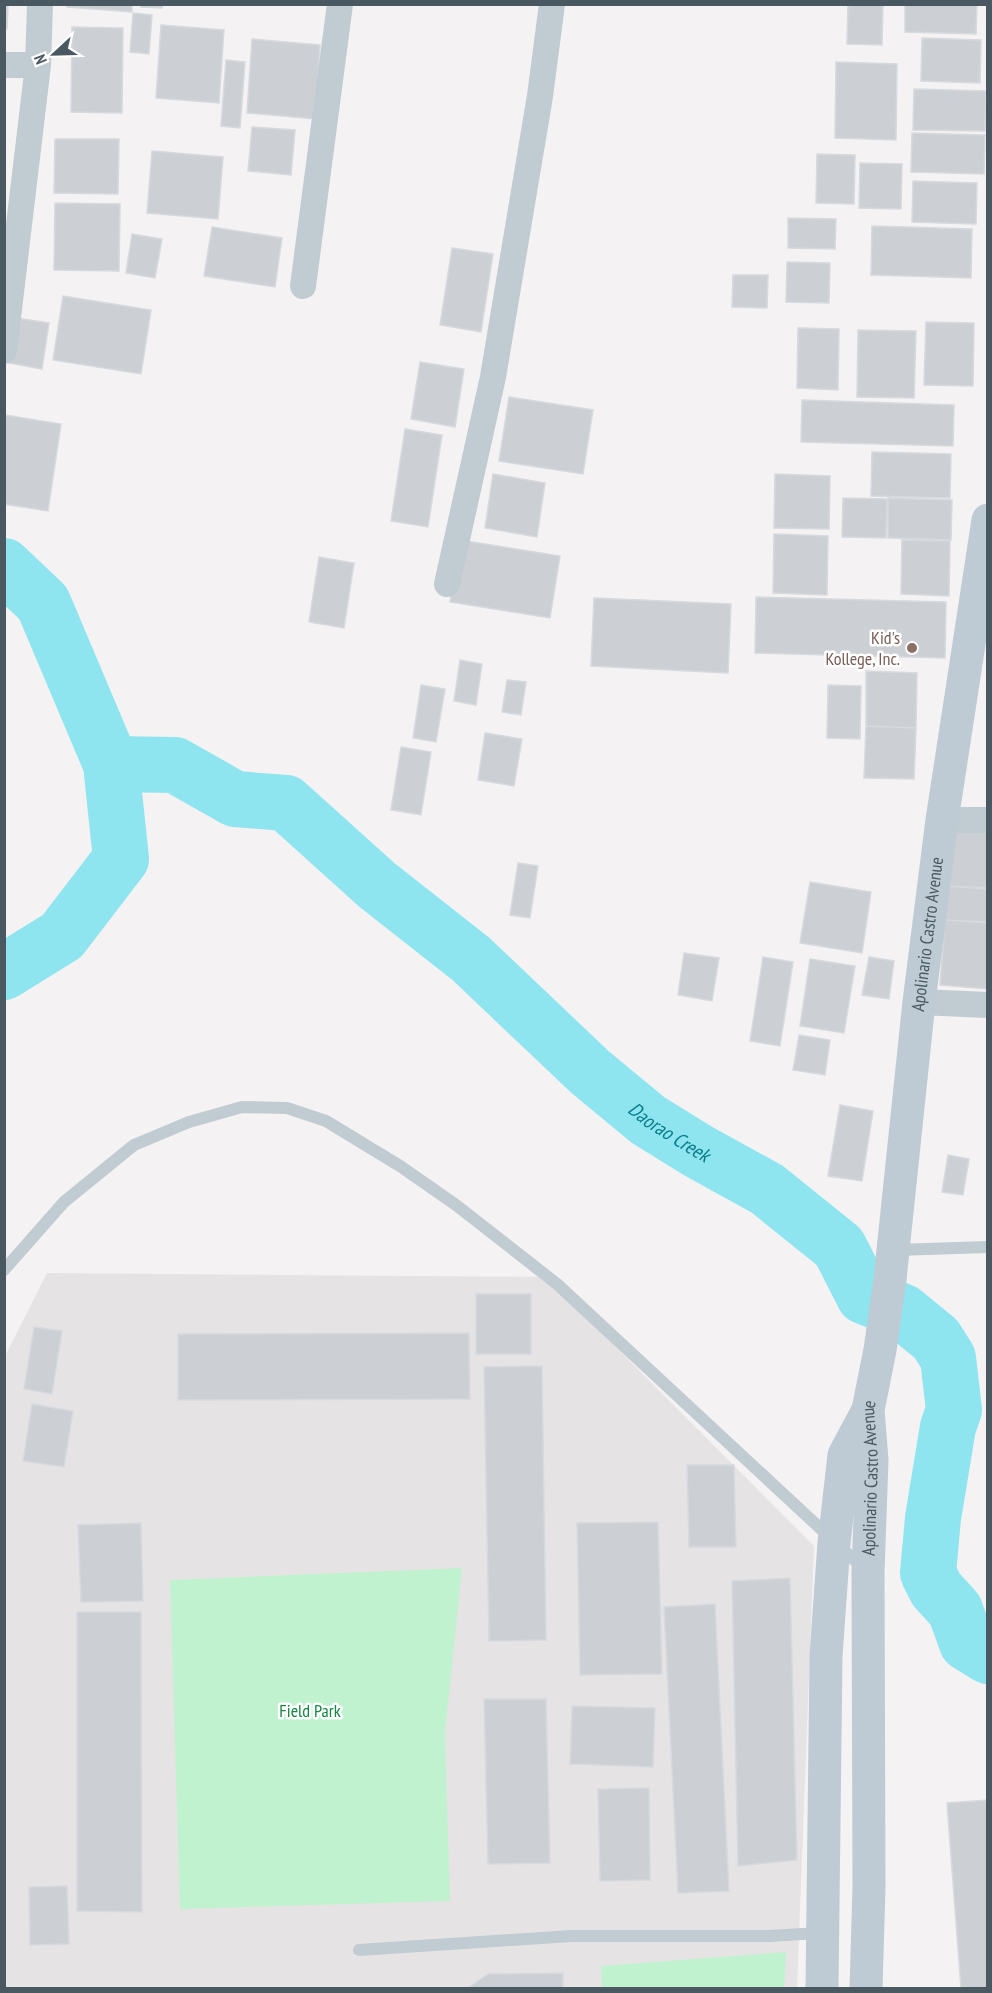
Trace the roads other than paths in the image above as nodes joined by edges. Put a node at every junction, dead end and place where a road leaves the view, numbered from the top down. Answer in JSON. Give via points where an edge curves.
{"nodes":[{"id":1,"x":40,"y":4,"type":"edge"},
{"id":2,"x":340,"y":4,"type":"edge"},
{"id":3,"x":552,"y":4,"type":"edge"},
{"id":4,"x":4,"y":65,"type":"edge"},
{"id":5,"x":38,"y":65,"type":"junction"},
{"id":6,"x":303,"y":286,"type":"dead end"},
{"id":7,"x":4,"y":351,"type":"edge"},
{"id":8,"x":987,"y":520,"type":"edge"},
{"id":9,"x":447,"y":584,"type":"dead end"},
{"id":10,"x":942,"y":820,"type":"junction"},
{"id":11,"x":987,"y":820,"type":"edge"},
{"id":12,"x":919,"y":1002,"type":"junction"},
{"id":13,"x":987,"y":1005,"type":"edge"},
{"id":14,"x":987,"y":1246,"type":"edge"},
{"id":15,"x":892,"y":1264,"type":"junction"},
{"id":16,"x":4,"y":1270,"type":"edge"},
{"id":17,"x":868,"y":1410,"type":"junction"},
{"id":18,"x":834,"y":1543,"type":"junction"},
{"id":19,"x":868,"y":1573,"type":"junction"},
{"id":20,"x":824,"y":1933,"type":"junction"},
{"id":21,"x":359,"y":1950,"type":"dead end"},
{"id":22,"x":822,"y":1989,"type":"edge"},
{"id":23,"x":866,"y":1989,"type":"edge"}],
"edges":[{"from":1,"to":5,"type":"street"},
{"from":2,"to":6,"type":"street"},
{"from":3,"to":9,"type":"street","via":[[493,376]]},
{"from":4,"to":5,"type":"street"},
{"from":5,"to":7,"type":"street"},
{"from":8,"to":10,"type":"main road","name":"Apolinario Castro Avenue"},
{"from":10,"to":11,"type":"street"},
{"from":10,"to":12,"type":"main road","name":"Apolinario Castro Avenue"},
{"from":12,"to":13,"type":"street"},
{"from":12,"to":15,"type":"main road","name":"Apolinario Castro Avenue"},
{"from":14,"to":15,"type":"lane"},
{"from":15,"to":17,"type":"main road","name":"Apolinario Castro Avenue"},
{"from":16,"to":18,"type":"lane","via":[[64,1202],[134,1144],[242,1107],[287,1108],[326,1121],[400,1166],[456,1204],[558,1284]]},
{"from":17,"to":18,"type":"main road","name":"Apolinario Castro Avenue","via":[[844,1455]]},
{"from":17,"to":19,"type":"main road","name":"Apolinario Castro Avenue","via":[[872,1460]]},
{"from":18,"to":19,"type":"lane"},
{"from":18,"to":20,"type":"main road","name":"Apolinario Castro Avenue","via":[[826,1656]]},
{"from":19,"to":23,"type":"main road","name":"Apolinario Castro Avenue"},
{"from":20,"to":21,"type":"lane","via":[[571,1936]]},
{"from":20,"to":22,"type":"main road","name":"Apolinario Castro Avenue"}]}
